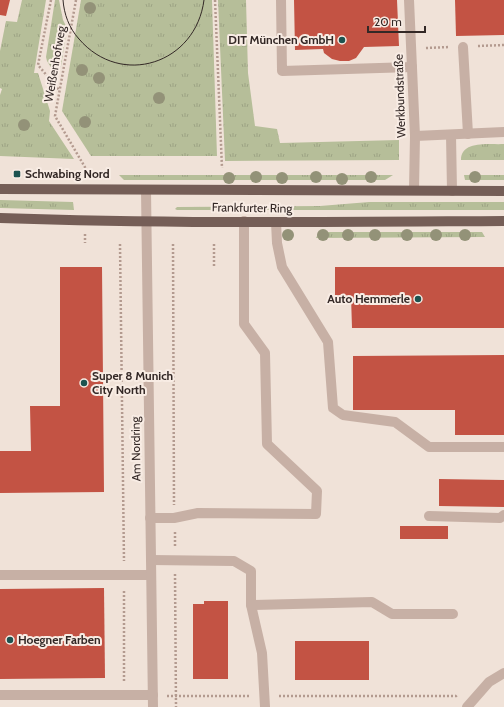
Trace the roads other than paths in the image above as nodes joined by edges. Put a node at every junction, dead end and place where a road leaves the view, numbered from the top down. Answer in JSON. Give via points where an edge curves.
{"nodes":[{"id":1,"x":281,"y":0,"type":"edge"},
{"id":2,"x":409,"y":0,"type":"edge"},
{"id":3,"x":463,"y":47,"type":"dead end"},
{"id":4,"x":412,"y":67,"type":"junction"},
{"id":5,"x":504,"y":132,"type":"edge"},
{"id":6,"x":468,"y":134,"type":"junction"},
{"id":7,"x":451,"y":135,"type":"junction"},
{"id":8,"x":415,"y":136,"type":"junction"},
{"id":9,"x":0,"y":189,"type":"edge"},
{"id":10,"x":146,"y":190,"type":"junction"},
{"id":11,"x":414,"y":190,"type":"junction"},
{"id":12,"x":452,"y":191,"type":"junction"},
{"id":13,"x":504,"y":191,"type":"edge"},
{"id":14,"x":0,"y":218,"type":"edge"},
{"id":15,"x":145,"y":221,"type":"junction"},
{"id":16,"x":244,"y":221,"type":"junction"},
{"id":17,"x":504,"y":221,"type":"edge"},
{"id":18,"x":276,"y":222,"type":"junction"},
{"id":19,"x":504,"y":447,"type":"edge"},
{"id":20,"x":504,"y":515,"type":"edge"},
{"id":21,"x":429,"y":516,"type":"dead end"},
{"id":22,"x":150,"y":518,"type":"junction"},
{"id":23,"x":151,"y":560,"type":"junction"},
{"id":24,"x":0,"y":574,"type":"edge"},
{"id":25,"x":151,"y":574,"type":"junction"},
{"id":26,"x":251,"y":605,"type":"junction"},
{"id":27,"x":453,"y":614,"type":"dead end"},
{"id":28,"x":504,"y":673,"type":"edge"},
{"id":29,"x":0,"y":695,"type":"edge"},
{"id":30,"x":153,"y":696,"type":"junction"},
{"id":31,"x":153,"y":707,"type":"edge"},
{"id":32,"x":265,"y":707,"type":"edge"},
{"id":33,"x":467,"y":707,"type":"edge"}],
"edges":[{"from":1,"to":4,"type":"street","via":[[282,71]]},
{"from":2,"to":4,"type":"street","name":"Werkbundstraße"},
{"from":3,"to":6,"type":"street"},
{"from":4,"to":8,"type":"street","name":"Werkbundstraße"},
{"from":5,"to":6,"type":"street"},
{"from":6,"to":7,"type":"street"},
{"from":7,"to":8,"type":"street"},
{"from":7,"to":12,"type":"street"},
{"from":8,"to":11,"type":"street","name":"Werkbundstraße"},
{"from":9,"to":10,"type":"main road","name":"Frankfurter Ring"},
{"from":10,"to":11,"type":"main road","name":"Frankfurter Ring"},
{"from":10,"to":15,"type":"street","name":"Am Nordring"},
{"from":11,"to":12,"type":"main road","name":"Frankfurter Ring"},
{"from":12,"to":13,"type":"main road","name":"Frankfurter Ring"},
{"from":14,"to":15,"type":"main road","name":"Frankfurter Ring"},
{"from":15,"to":16,"type":"main road","name":"Frankfurter Ring"},
{"from":15,"to":22,"type":"street","name":"Am Nordring"},
{"from":16,"to":18,"type":"main road","name":"Frankfurter Ring"},
{"from":16,"to":22,"type":"street","via":[[244,324],[265,353],[267,444],[317,491],[316,514],[198,513],[174,518]]},
{"from":17,"to":18,"type":"main road","name":"Frankfurter Ring"},
{"from":18,"to":19,"type":"street","via":[[282,267],[328,342],[333,408],[344,415],[395,422],[429,447]]},
{"from":20,"to":21,"type":"street","via":[[500,518]]},
{"from":22,"to":23,"type":"street","name":"Am Nordring"},
{"from":23,"to":25,"type":"street","name":"Am Nordring"},
{"from":23,"to":26,"type":"street","via":[[234,561],[251,571]]},
{"from":24,"to":25,"type":"street"},
{"from":25,"to":30,"type":"street","name":"Am Nordring"},
{"from":26,"to":27,"type":"street","via":[[372,602],[392,614]]},
{"from":26,"to":32,"type":"street","via":[[262,653]]},
{"from":28,"to":33,"type":"street","via":[[489,682]]},
{"from":29,"to":30,"type":"street"},
{"from":30,"to":31,"type":"street","name":"Am Nordring"}]}
